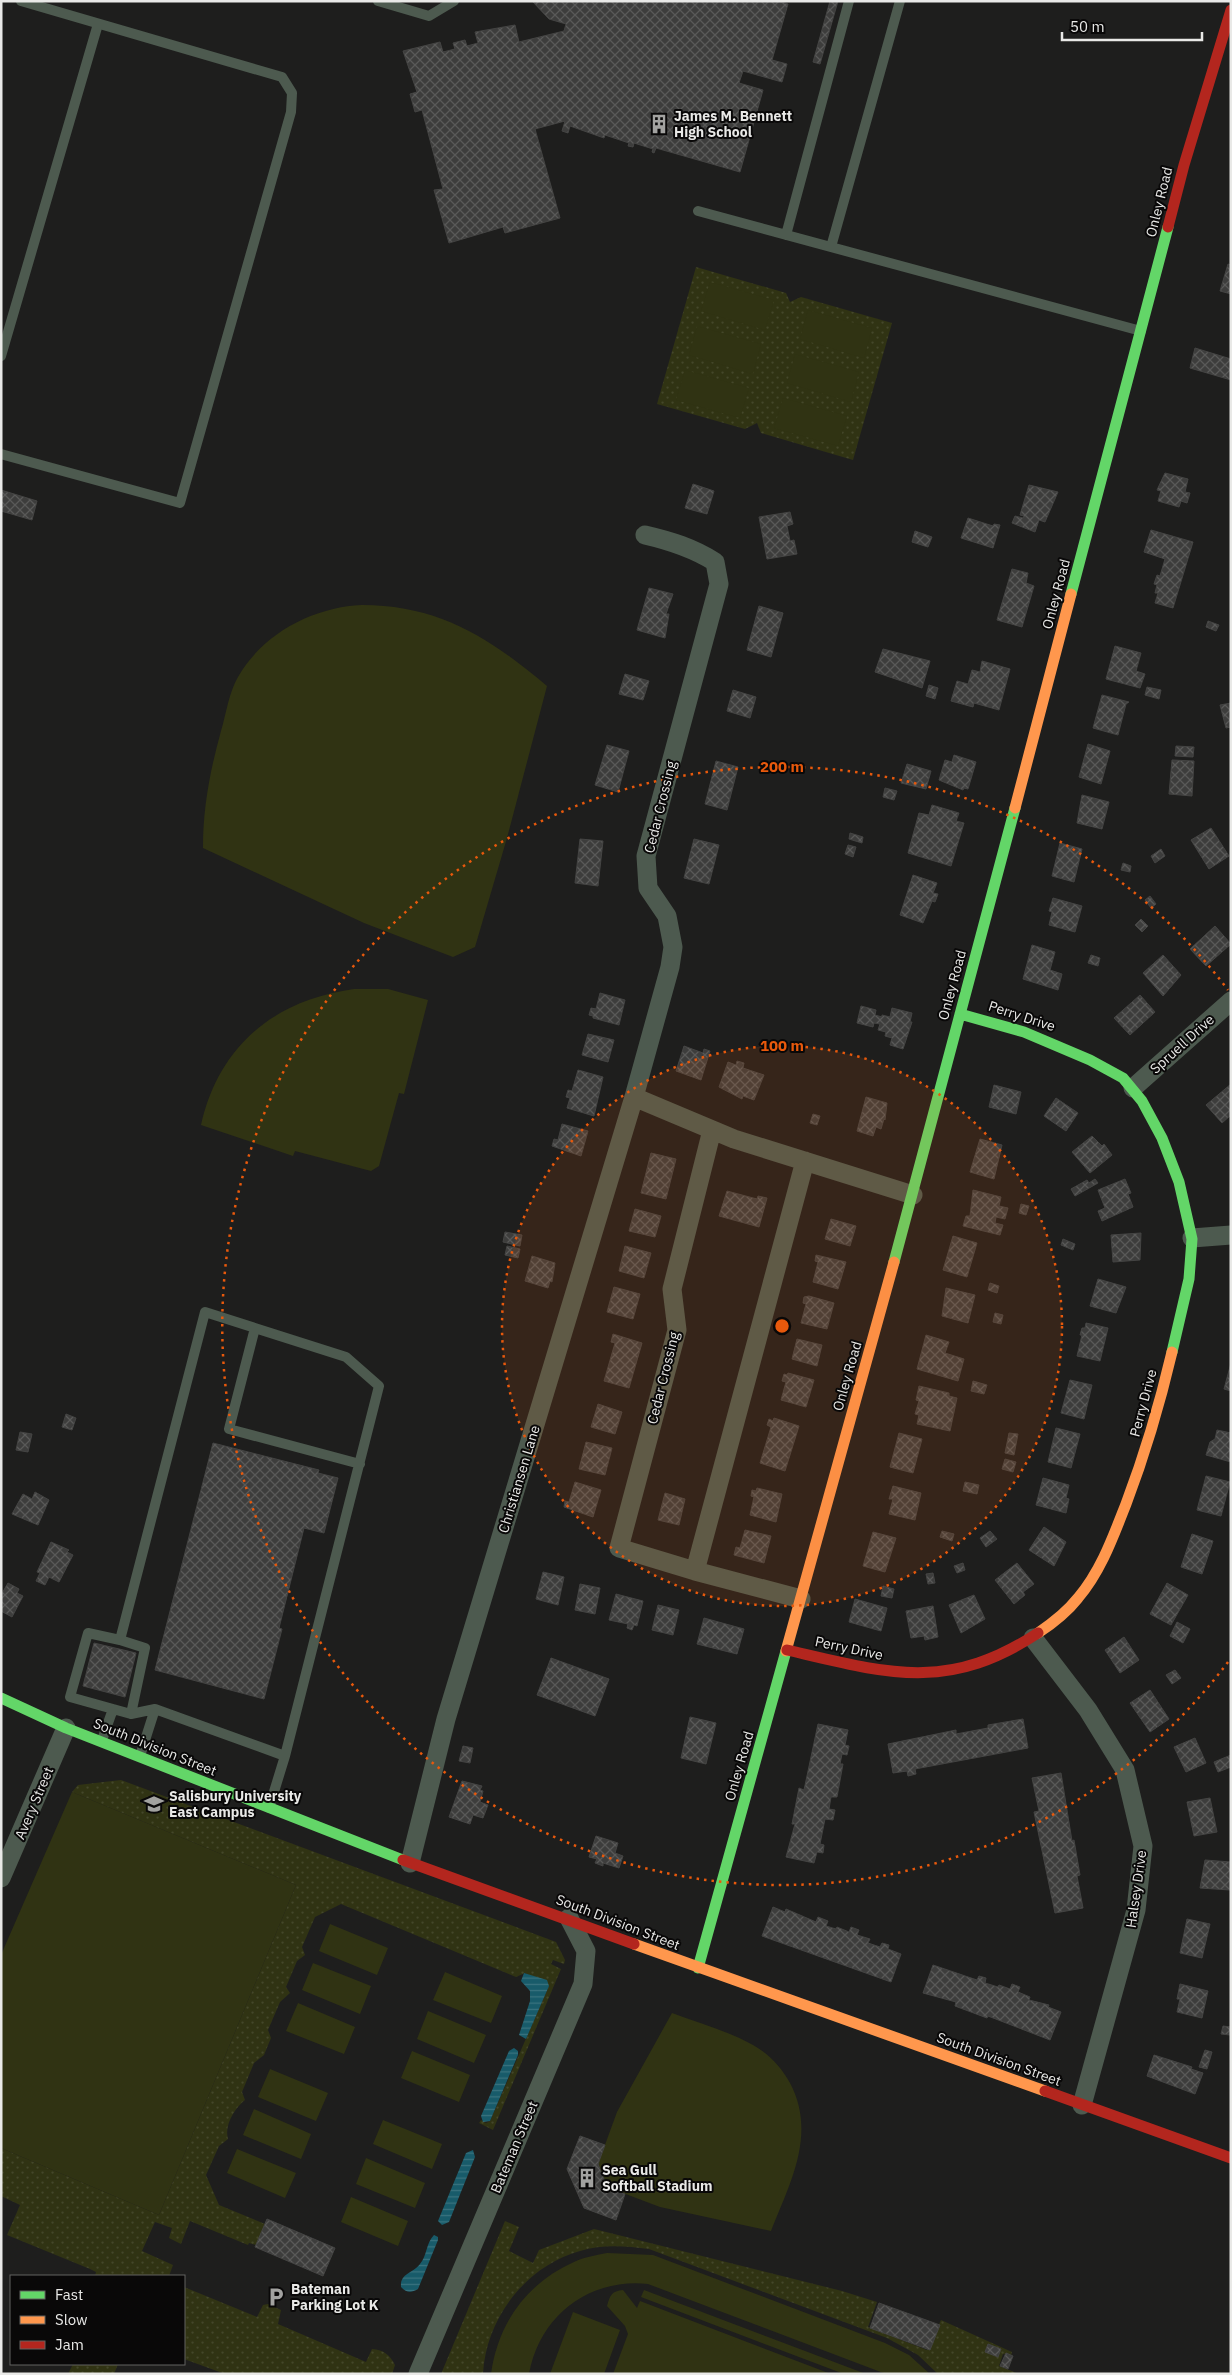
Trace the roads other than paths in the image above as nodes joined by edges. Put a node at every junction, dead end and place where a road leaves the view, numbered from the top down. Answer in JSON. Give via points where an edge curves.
{"nodes":[{"id":1,"x":21,"y":1,"type":"edge"},
{"id":2,"x":378,"y":1,"type":"edge"},
{"id":3,"x":454,"y":1,"type":"edge"},
{"id":4,"x":849,"y":1,"type":"edge"},
{"id":5,"x":900,"y":1,"type":"edge"},
{"id":6,"x":1231,"y":10,"type":"edge"},
{"id":7,"x":98,"y":24,"type":"junction"},
{"id":8,"x":698,"y":211,"type":"dead end"},
{"id":9,"x":786,"y":235,"type":"junction"},
{"id":10,"x":831,"y":247,"type":"junction"},
{"id":11,"x":1142,"y":331,"type":"junction"},
{"id":12,"x":1,"y":356,"type":"edge"},
{"id":13,"x":1,"y":454,"type":"edge"},
{"id":14,"x":645,"y":535,"type":"dead end"},
{"id":15,"x":1231,"y":1001,"type":"edge"},
{"id":16,"x":960,"y":1014,"type":"junction"},
{"id":17,"x":1132,"y":1088,"type":"junction"},
{"id":18,"x":634,"y":1097,"type":"junction"},
{"id":19,"x":712,"y":1130,"type":"junction"},
{"id":20,"x":805,"y":1161,"type":"junction"},
{"id":21,"x":913,"y":1195,"type":"junction"},
{"id":22,"x":1231,"y":1235,"type":"edge"},
{"id":23,"x":1192,"y":1238,"type":"junction"},
{"id":24,"x":255,"y":1328,"type":"junction"},
{"id":25,"x":360,"y":1464,"type":"junction"},
{"id":26,"x":695,"y":1571,"type":"junction"},
{"id":27,"x":801,"y":1599,"type":"junction"},
{"id":28,"x":1033,"y":1638,"type":"junction"},
{"id":29,"x":120,"y":1640,"type":"junction"},
{"id":30,"x":787,"y":1650,"type":"junction"},
{"id":31,"x":1,"y":1698,"type":"edge"},
{"id":32,"x":113,"y":1709,"type":"junction"},
{"id":33,"x":155,"y":1709,"type":"junction"},
{"id":34,"x":131,"y":1714,"type":"junction"},
{"id":35,"x":66,"y":1728,"type":"junction"},
{"id":36,"x":101,"y":1742,"type":"junction"},
{"id":37,"x":285,"y":1756,"type":"junction"},
{"id":38,"x":140,"y":1757,"type":"junction"},
{"id":39,"x":268,"y":1809,"type":"junction"},
{"id":40,"x":410,"y":1863,"type":"junction"},
{"id":41,"x":1,"y":1878,"type":"edge"},
{"id":42,"x":568,"y":1918,"type":"junction"},
{"id":43,"x":698,"y":1968,"type":"junction"},
{"id":44,"x":1082,"y":2105,"type":"junction"},
{"id":45,"x":1231,"y":2158,"type":"edge"},
{"id":46,"x":418,"y":2374,"type":"edge"}],
"edges":[{"from":1,"to":7,"type":"lane"},
{"from":2,"to":3,"type":"lane","via":[[429,16]]},
{"from":4,"to":9,"type":"lane"},
{"from":5,"to":10,"type":"lane"},
{"from":6,"to":11,"type":"street","name":"Onley Road","via":[[1184,165]]},
{"from":7,"to":12,"type":"lane"},
{"from":7,"to":13,"type":"lane","via":[[282,77],[292,93],[291,112],[180,503]]},
{"from":8,"to":9,"type":"lane"},
{"from":9,"to":10,"type":"lane"},
{"from":10,"to":11,"type":"lane"},
{"from":11,"to":16,"type":"street","name":"Onley Road"},
{"from":14,"to":18,"type":"street","name":"Cedar Crossing","via":[[668,540],[715,562],[719,584],[646,856],[648,888],[666,916],[673,948]]},
{"from":15,"to":17,"type":"street","name":"Spruell Drive"},
{"from":16,"to":17,"type":"street","name":"Perry Drive","via":[[1002,1023],[1044,1038],[1103,1066]]},
{"from":16,"to":21,"type":"street","name":"Onley Road"},
{"from":17,"to":23,"type":"street","name":"Perry Drive","via":[[1165,1145],[1181,1191]]},
{"from":18,"to":19,"type":"street"},
{"from":18,"to":40,"type":"street","name":"Christiansen Lane","via":[[446,1719]]},
{"from":19,"to":20,"type":"street"},
{"from":19,"to":26,"type":"street","name":"Cedar Crossing","via":[[672,1289],[677,1330],[619,1548]]},
{"from":20,"to":21,"type":"street"},
{"from":20,"to":26,"type":"street"},
{"from":21,"to":27,"type":"street","name":"Onley Road"},
{"from":22,"to":23,"type":"street"},
{"from":23,"to":28,"type":"street","name":"Perry Drive","via":[[1188,1288],[1164,1385],[1141,1467],[1106,1556],[1068,1610]]},
{"from":24,"to":25,"type":"lane","via":[[346,1357],[379,1386]]},
{"from":24,"to":25,"type":"lane","via":[[229,1429]]},
{"from":24,"to":29,"type":"lane","via":[[205,1312]]},
{"from":25,"to":37,"type":"lane"},
{"from":26,"to":27,"type":"street","name":"Cedar Crossing"},
{"from":27,"to":30,"type":"street","name":"Onley Road"},
{"from":28,"to":30,"type":"street","name":"Perry Drive","via":[[974,1666],[915,1674],[878,1670]]},
{"from":28,"to":44,"type":"street","name":"Halsey Drive","via":[[1088,1710],[1125,1770],[1143,1846],[1136,1910]]},
{"from":29,"to":32,"type":"lane","via":[[88,1633],[70,1697]]},
{"from":29,"to":34,"type":"lane","via":[[145,1648]]},
{"from":30,"to":43,"type":"street","name":"Onley Road"},
{"from":31,"to":35,"type":"street","name":"South Division Street"},
{"from":32,"to":34,"type":"lane"},
{"from":32,"to":36,"type":"lane"},
{"from":33,"to":34,"type":"lane"},
{"from":33,"to":37,"type":"lane"},
{"from":33,"to":38,"type":"lane"},
{"from":35,"to":36,"type":"street","name":"South Division Street"},
{"from":35,"to":41,"type":"street","name":"Avery Street"},
{"from":36,"to":38,"type":"street","name":"South Division Street"},
{"from":37,"to":39,"type":"lane"},
{"from":38,"to":39,"type":"street","name":"South Division Street"},
{"from":39,"to":40,"type":"street","name":"South Division Street"},
{"from":40,"to":42,"type":"street","name":"South Division Street"},
{"from":42,"to":43,"type":"street","name":"South Division Street"},
{"from":42,"to":46,"type":"street","name":"Bateman Street","via":[[586,1951],[583,1984]]},
{"from":43,"to":44,"type":"street","name":"South Division Street"},
{"from":44,"to":45,"type":"street","name":"South Division Street"}]}
